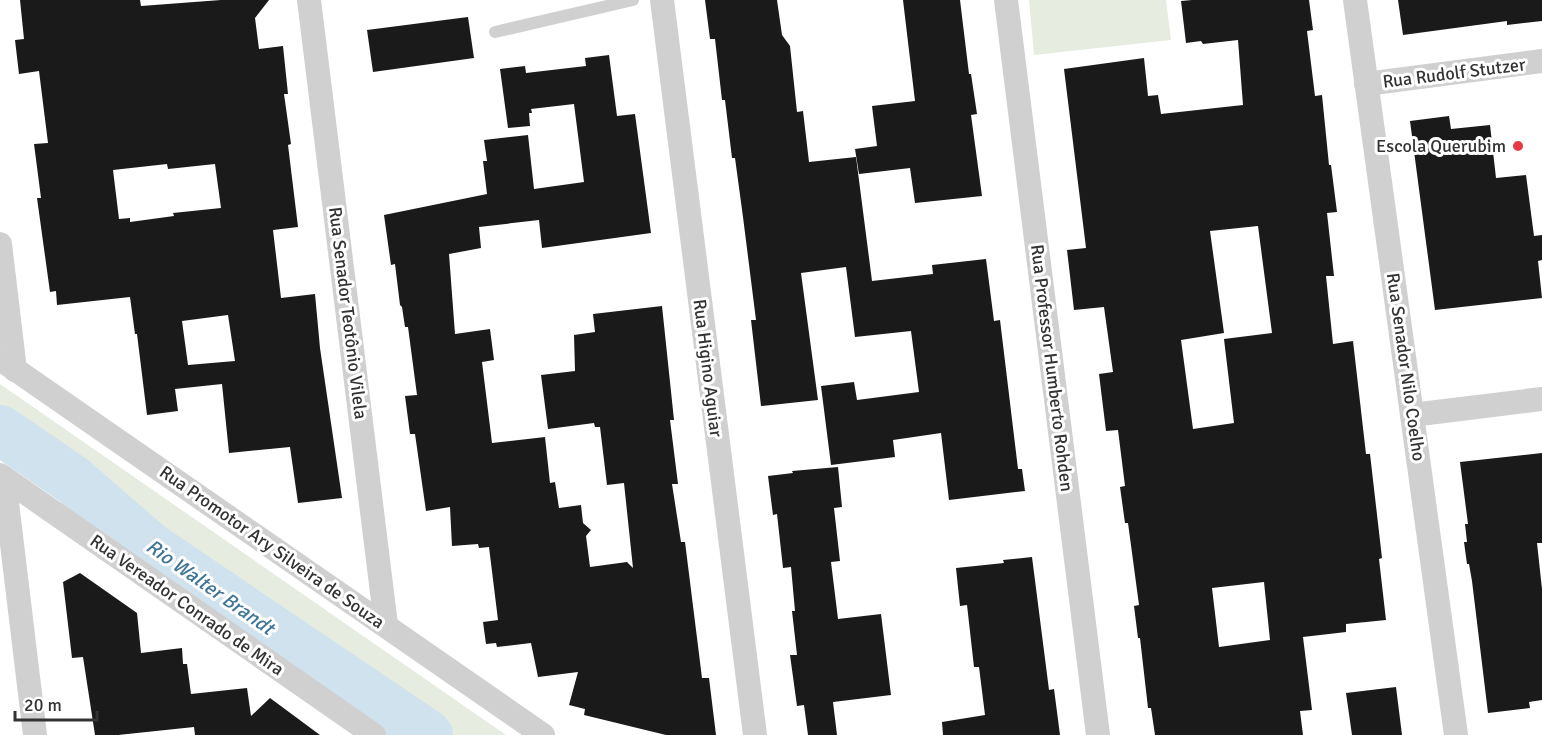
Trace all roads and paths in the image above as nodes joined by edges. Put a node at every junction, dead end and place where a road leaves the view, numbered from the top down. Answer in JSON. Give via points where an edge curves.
{"nodes":[{"id":1,"x":309,"y":0,"type":"edge"},
{"id":2,"x":633,"y":0,"type":"edge"},
{"id":3,"x":662,"y":0,"type":"edge"},
{"id":4,"x":1006,"y":0,"type":"edge"},
{"id":5,"x":1355,"y":0,"type":"edge"},
{"id":6,"x":495,"y":32,"type":"dead end"},
{"id":7,"x":1542,"y":62,"type":"edge"},
{"id":8,"x":1366,"y":84,"type":"junction"},
{"id":9,"x":0,"y":244,"type":"edge"},
{"id":10,"x":8,"y":365,"type":"edge"},
{"id":11,"x":1542,"y":399,"type":"edge"},
{"id":12,"x":1412,"y":415,"type":"junction"},
{"id":13,"x":2,"y":477,"type":"edge"},
{"id":14,"x":386,"y":626,"type":"junction"},
{"id":15,"x":35,"y":735,"type":"edge"},
{"id":16,"x":374,"y":735,"type":"edge"},
{"id":17,"x":543,"y":735,"type":"edge"},
{"id":18,"x":755,"y":735,"type":"edge"},
{"id":19,"x":1098,"y":735,"type":"edge"},
{"id":20,"x":1456,"y":735,"type":"edge"}],
"edges":[{"from":1,"to":14,"type":"street","name":"Rua Senador Teotônio Vilela"},
{"from":2,"to":6,"type":"lane"},
{"from":3,"to":18,"type":"street","name":"Rua Higino Aguiar"},
{"from":4,"to":19,"type":"street","name":"Rua Professor Humberto Rohden"},
{"from":5,"to":8,"type":"street","name":"Rua Senador Nilo Coelho"},
{"from":7,"to":8,"type":"street","name":"Rua Rudolf Stutzer"},
{"from":8,"to":12,"type":"street","name":"Rua Senador Nilo Coelho"},
{"from":9,"to":10,"type":"street"},
{"from":10,"to":14,"type":"street","name":"Rua Promotor Ary Silveira de Souza"},
{"from":11,"to":12,"type":"street"},
{"from":12,"to":20,"type":"street","name":"Rua Senador Nilo Coelho"},
{"from":13,"to":15,"type":"street"},
{"from":13,"to":16,"type":"street","name":"Rua Vereador Conrado de Mira"},
{"from":14,"to":17,"type":"street","name":"Rua Promotor Ary Silveira de Souza"}]}
